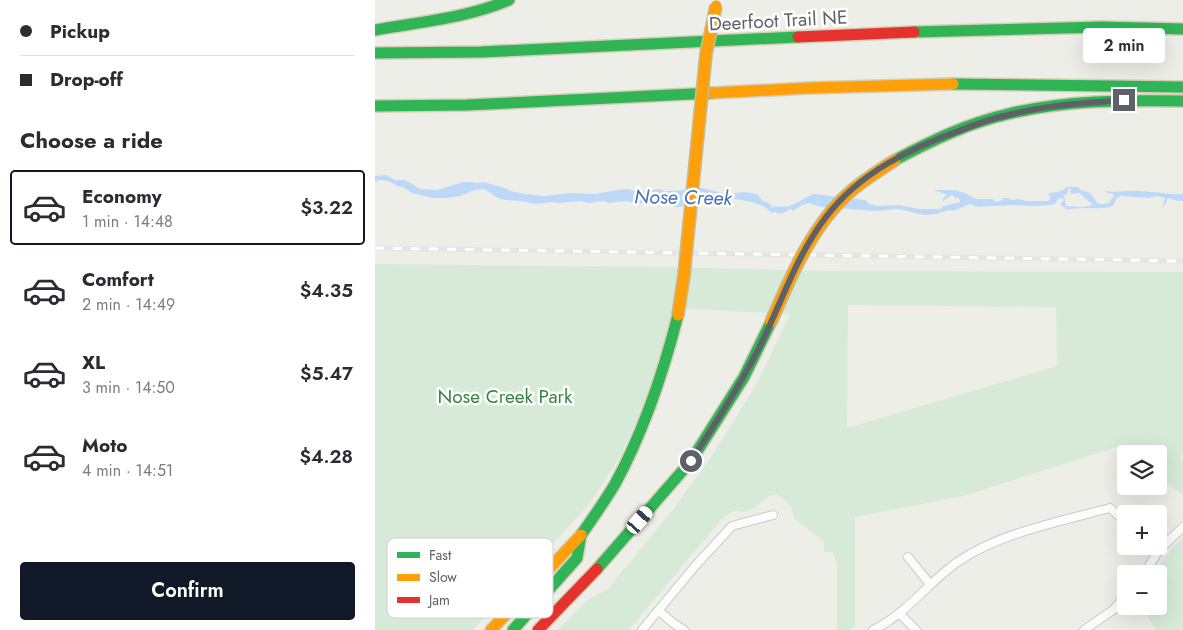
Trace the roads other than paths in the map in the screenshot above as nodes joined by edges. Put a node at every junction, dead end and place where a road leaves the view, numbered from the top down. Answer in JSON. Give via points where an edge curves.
{"nodes":[{"id":1,"x":509,"y":0,"type":"edge"},
{"id":2,"x":717,"y":3,"type":"edge"},
{"id":3,"x":375,"y":30,"type":"edge"},
{"id":4,"x":1183,"y":30,"type":"edge"},
{"id":5,"x":375,"y":53,"type":"edge"},
{"id":6,"x":1183,"y":87,"type":"edge"},
{"id":7,"x":1183,"y":100,"type":"edge"},
{"id":8,"x":375,"y":106,"type":"edge"},
{"id":9,"x":1117,"y":514,"type":"edge"},
{"id":10,"x":773,"y":515,"type":"dead end"},
{"id":11,"x":1183,"y":527,"type":"edge"},
{"id":12,"x":581,"y":535,"type":"junction"},
{"id":13,"x":1167,"y":540,"type":"edge"},
{"id":14,"x":908,"y":557,"type":"dead end"},
{"id":15,"x":553,"y":565,"type":"edge"},
{"id":16,"x":931,"y":584,"type":"junction"},
{"id":17,"x":553,"y":585,"type":"edge"},
{"id":18,"x":1117,"y":606,"type":"edge"},
{"id":19,"x":659,"y":611,"type":"junction"},
{"id":20,"x":553,"y":614,"type":"edge"},
{"id":21,"x":900,"y":614,"type":"junction"},
{"id":22,"x":502,"y":618,"type":"edge"},
{"id":23,"x":524,"y":618,"type":"edge"},
{"id":24,"x":549,"y":618,"type":"edge"},
{"id":25,"x":1097,"y":622,"type":"junction"},
{"id":26,"x":491,"y":630,"type":"edge"},
{"id":27,"x":513,"y":630,"type":"edge"},
{"id":28,"x":538,"y":630,"type":"edge"},
{"id":29,"x":642,"y":630,"type":"edge"},
{"id":30,"x":684,"y":630,"type":"edge"},
{"id":31,"x":873,"y":630,"type":"edge"},
{"id":32,"x":916,"y":630,"type":"edge"},
{"id":33,"x":1084,"y":630,"type":"edge"},
{"id":34,"x":1100,"y":630,"type":"edge"}],
"edges":[{"from":1,"to":3,"type":"main road","via":[[456,16]]},
{"from":2,"to":12,"type":"main road","bridge":true,"via":[[706,54],[678,315],[657,390],[636,441],[608,495]]},
{"from":4,"to":5,"type":"main road","name":"Deerfoot Trail NE","via":[[1101,27],[906,32],[481,52]]},
{"from":6,"to":8,"type":"main road","via":[[924,85],[467,105]]},
{"from":7,"to":20,"type":"main road","bridge":true,"via":[[1086,102],[1007,115],[948,134],[879,168],[861,181],[837,203],[814,234],[744,377],[691,461]]},
{"from":9,"to":16,"type":"street","via":[[1110,508],[1022,532],[979,548]]},
{"from":10,"to":19,"type":"street","via":[[732,526]]},
{"from":11,"to":13,"type":"street"},
{"from":12,"to":15,"type":"main road"},
{"from":12,"to":17,"type":"main road","via":[[577,558]]},
{"from":14,"to":16,"type":"street"},
{"from":16,"to":21,"type":"street"},
{"from":18,"to":25,"type":"street"},
{"from":19,"to":29,"type":"street"},
{"from":19,"to":30,"type":"street"},
{"from":21,"to":31,"type":"street"},
{"from":21,"to":32,"type":"street"},
{"from":22,"to":26,"type":"main road"},
{"from":23,"to":27,"type":"main road"},
{"from":24,"to":28,"type":"main road","bridge":true},
{"from":25,"to":33,"type":"street"},
{"from":25,"to":34,"type":"street"}]}
